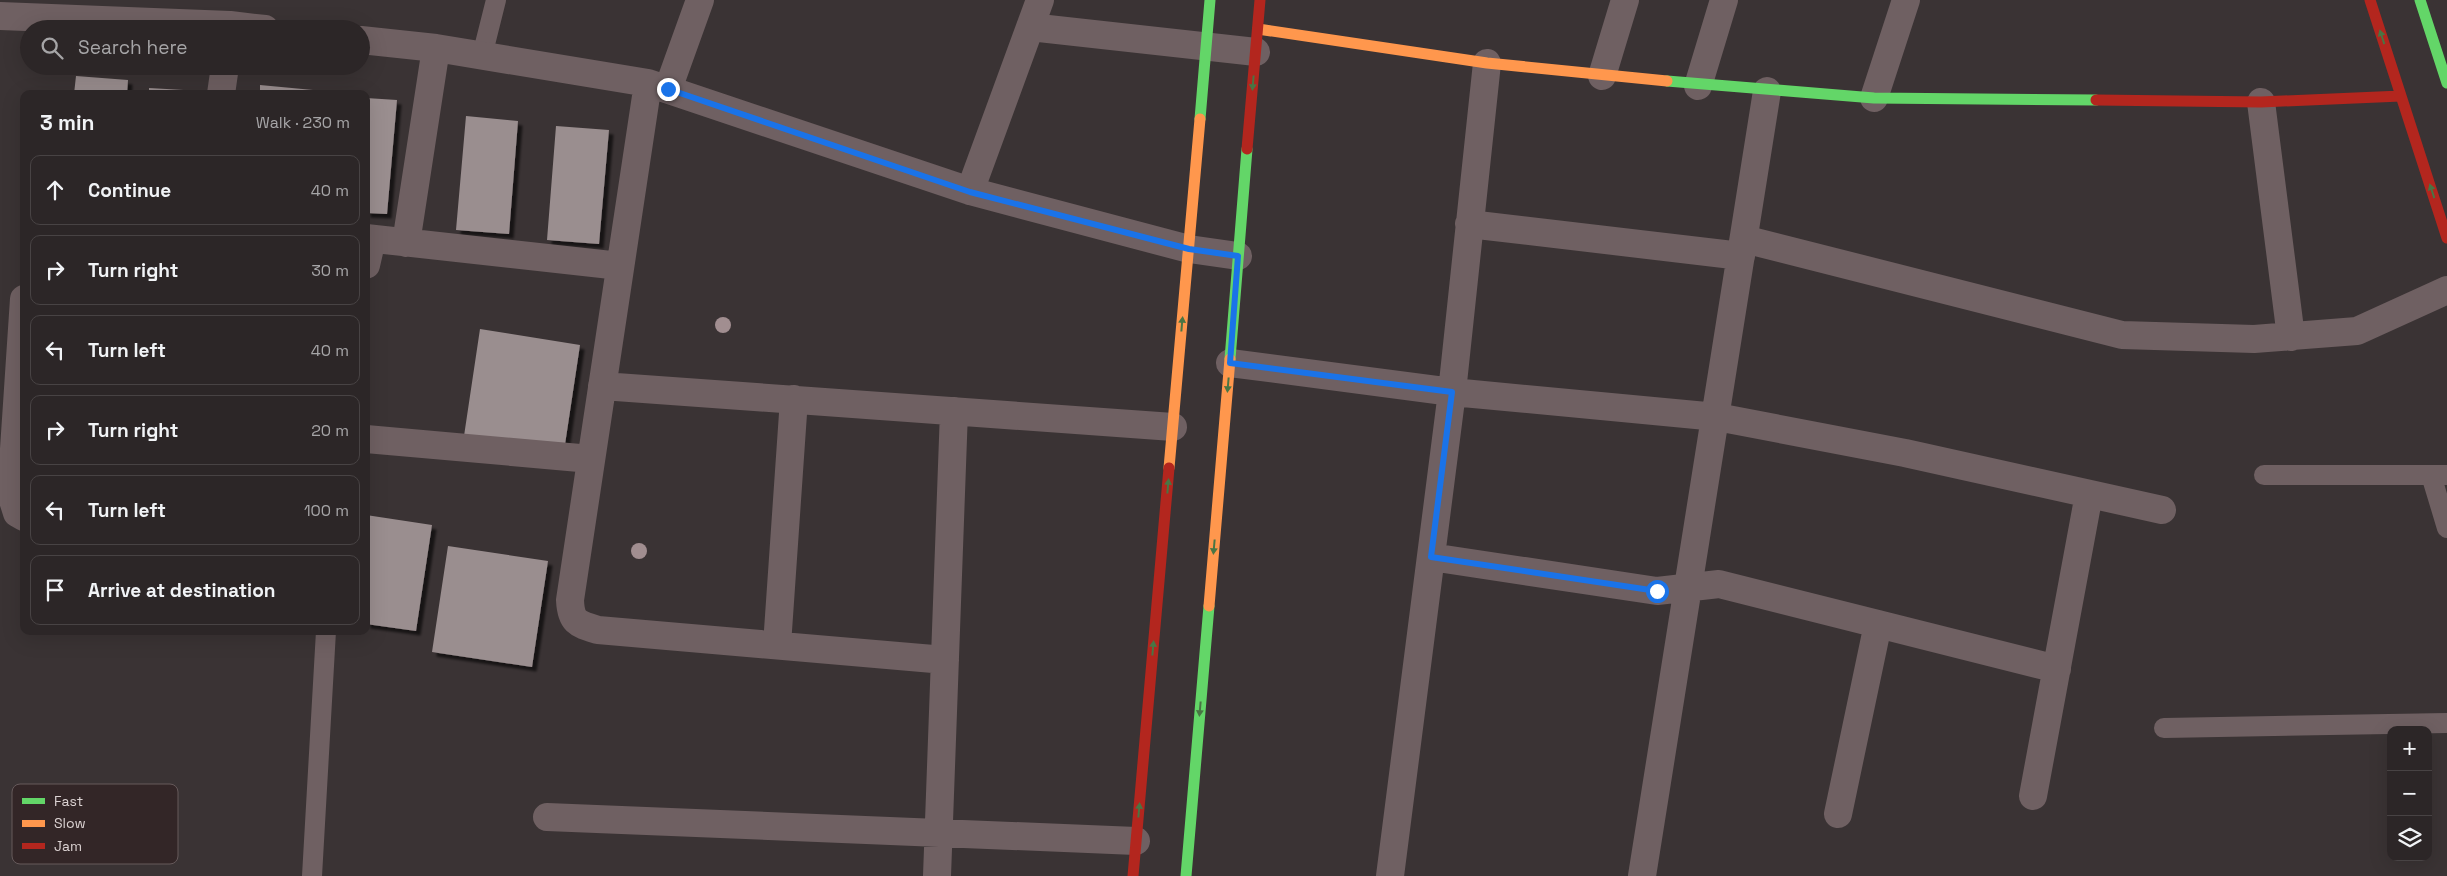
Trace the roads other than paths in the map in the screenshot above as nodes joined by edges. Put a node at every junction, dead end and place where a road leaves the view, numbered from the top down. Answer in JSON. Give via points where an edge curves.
{"nodes":[{"id":1,"x":496,"y":0,"type":"edge"},
{"id":2,"x":700,"y":0,"type":"edge"},
{"id":3,"x":1210,"y":0,"type":"edge"},
{"id":4,"x":1260,"y":0,"type":"edge"},
{"id":5,"x":1625,"y":0,"type":"edge"},
{"id":6,"x":1724,"y":0,"type":"edge"},
{"id":7,"x":1906,"y":0,"type":"edge"},
{"id":8,"x":2370,"y":0,"type":"edge"},
{"id":9,"x":2420,"y":0,"type":"edge"},
{"id":10,"x":1031,"y":8,"type":"edge"},
{"id":11,"x":7,"y":11,"type":"edge"},
{"id":12,"x":191,"y":12,"type":"edge"},
{"id":13,"x":212,"y":20,"type":"edge"},
{"id":14,"x":1257,"y":40,"type":"junction"},
{"id":15,"x":370,"y":41,"type":"edge"},
{"id":16,"x":1206,"y":46,"type":"junction"},
{"id":17,"x":436,"y":48,"type":"junction"},
{"id":18,"x":482,"y":56,"type":"junction"},
{"id":19,"x":1487,"y":63,"type":"junction"},
{"id":20,"x":224,"y":75,"type":"edge"},
{"id":21,"x":1602,"y":76,"type":"junction"},
{"id":22,"x":2447,"y":82,"type":"edge"},
{"id":23,"x":658,"y":86,"type":"junction"},
{"id":24,"x":1698,"y":86,"type":"junction"},
{"id":25,"x":222,"y":90,"type":"edge"},
{"id":26,"x":1767,"y":91,"type":"junction"},
{"id":27,"x":2401,"y":96,"type":"junction"},
{"id":28,"x":1874,"y":98,"type":"junction"},
{"id":29,"x":2261,"y":102,"type":"junction"},
{"id":30,"x":970,"y":192,"type":"junction"},
{"id":31,"x":1469,"y":224,"type":"junction"},
{"id":32,"x":2447,"y":238,"type":"edge"},
{"id":33,"x":370,"y":239,"type":"edge"},
{"id":34,"x":406,"y":243,"type":"junction"},
{"id":35,"x":1742,"y":247,"type":"junction"},
{"id":36,"x":1189,"y":249,"type":"junction"},
{"id":37,"x":1238,"y":256,"type":"junction"},
{"id":38,"x":620,"y":266,"type":"junction"},
{"id":39,"x":2447,"y":290,"type":"edge"},
{"id":40,"x":2291,"y":336,"type":"junction"},
{"id":41,"x":20,"y":359,"type":"edge"},
{"id":42,"x":1230,"y":363,"type":"junction"},
{"id":43,"x":602,"y":386,"type":"junction"},
{"id":44,"x":1452,"y":392,"type":"junction"},
{"id":45,"x":794,"y":399,"type":"junction"},
{"id":46,"x":954,"y":411,"type":"junction"},
{"id":47,"x":1716,"y":417,"type":"junction"},
{"id":48,"x":1173,"y":427,"type":"junction"},
{"id":49,"x":370,"y":439,"type":"edge"},
{"id":50,"x":591,"y":459,"type":"junction"},
{"id":51,"x":2264,"y":475,"type":"dead end"},
{"id":52,"x":2439,"y":475,"type":"edge"},
{"id":53,"x":2089,"y":494,"type":"junction"},
{"id":54,"x":2162,"y":510,"type":"dead end"},
{"id":55,"x":20,"y":515,"type":"edge"},
{"id":56,"x":2447,"y":528,"type":"edge"},
{"id":57,"x":1431,"y":557,"type":"junction"},
{"id":58,"x":1687,"y":589,"type":"junction"},
{"id":59,"x":1878,"y":624,"type":"junction"},
{"id":60,"x":326,"y":635,"type":"edge"},
{"id":61,"x":777,"y":645,"type":"junction"},
{"id":62,"x":945,"y":660,"type":"junction"},
{"id":63,"x":2057,"y":669,"type":"junction"},
{"id":64,"x":2447,"y":723,"type":"edge"},
{"id":65,"x":2164,"y":728,"type":"dead end"},
{"id":66,"x":2033,"y":796,"type":"dead end"},
{"id":67,"x":1838,"y":814,"type":"dead end"},
{"id":68,"x":547,"y":817,"type":"dead end"},
{"id":69,"x":938,"y":834,"type":"junction"},
{"id":70,"x":1136,"y":841,"type":"junction"},
{"id":71,"x":312,"y":876,"type":"edge"},
{"id":72,"x":937,"y":876,"type":"edge"},
{"id":73,"x":1133,"y":876,"type":"edge"},
{"id":74,"x":1186,"y":876,"type":"edge"},
{"id":75,"x":1390,"y":876,"type":"edge"},
{"id":76,"x":1642,"y":876,"type":"edge"}],
"edges":[{"from":1,"to":18,"type":"lane"},
{"from":2,"to":23,"type":"street"},
{"from":3,"to":16,"type":"street"},
{"from":4,"to":14,"type":"street"},
{"from":5,"to":21,"type":"street"},
{"from":6,"to":24,"type":"street"},
{"from":7,"to":28,"type":"street"},
{"from":27,"to":8,"type":"street","one_way":true},
{"from":9,"to":22,"type":"street"},
{"from":10,"to":16,"type":"street"},
{"from":10,"to":30,"type":"street"},
{"from":11,"to":12,"type":"street"},
{"from":12,"to":13,"type":"street"},
{"from":14,"to":16,"type":"street"},
{"from":14,"to":19,"type":"street"},
{"from":14,"to":37,"type":"street","one_way":true},
{"from":15,"to":17,"type":"street"},
{"from":16,"to":36,"type":"street"},
{"from":17,"to":18,"type":"street"},
{"from":17,"to":34,"type":"street"},
{"from":18,"to":23,"type":"street"},
{"from":19,"to":21,"type":"street"},
{"from":19,"to":31,"type":"street"},
{"from":20,"to":25,"type":"street"},
{"from":21,"to":24,"type":"street"},
{"from":23,"to":30,"type":"street"},
{"from":23,"to":38,"type":"street"},
{"from":24,"to":26,"type":"street"},
{"from":26,"to":28,"type":"street"},
{"from":26,"to":35,"type":"street"},
{"from":27,"to":29,"type":"street"},
{"from":32,"to":27,"type":"street","one_way":true},
{"from":28,"to":29,"type":"street"},
{"from":29,"to":40,"type":"street"},
{"from":30,"to":36,"type":"street"},
{"from":31,"to":35,"type":"street"},
{"from":31,"to":44,"type":"street"},
{"from":33,"to":34,"type":"street"},
{"from":34,"to":38,"type":"street"},
{"from":35,"to":40,"type":"street","via":[[2122,335],[2254,339]]},
{"from":35,"to":47,"type":"street"},
{"from":36,"to":37,"type":"street"},
{"from":48,"to":36,"type":"street","one_way":true},
{"from":37,"to":42,"type":"street"},
{"from":38,"to":43,"type":"street"},
{"from":39,"to":40,"type":"street","via":[[2357,331]]},
{"from":41,"to":55,"type":"street","via":[[11,494]]},
{"from":42,"to":44,"type":"street"},
{"from":42,"to":74,"type":"street","one_way":true},
{"from":43,"to":45,"type":"street"},
{"from":43,"to":50,"type":"street"},
{"from":44,"to":47,"type":"street"},
{"from":44,"to":57,"type":"street"},
{"from":45,"to":46,"type":"street"},
{"from":45,"to":61,"type":"street"},
{"from":46,"to":48,"type":"street"},
{"from":46,"to":62,"type":"street"},
{"from":47,"to":53,"type":"street","via":[[1905,453]]},
{"from":47,"to":58,"type":"street"},
{"from":70,"to":48,"type":"street","one_way":true},
{"from":49,"to":50,"type":"street"},
{"from":50,"to":61,"type":"street","via":[[570,600],[571,614],[579,624],[598,630]]},
{"from":51,"to":52,"type":"lane"},
{"from":52,"to":56,"type":"lane"},
{"from":53,"to":54,"type":"street"},
{"from":53,"to":63,"type":"street"},
{"from":57,"to":58,"type":"street","via":[[1657,591]]},
{"from":57,"to":75,"type":"street"},
{"from":58,"to":59,"type":"street","via":[[1719,584]]},
{"from":58,"to":76,"type":"street"},
{"from":59,"to":63,"type":"street"},
{"from":59,"to":67,"type":"street"},
{"from":60,"to":71,"type":"lane"},
{"from":61,"to":62,"type":"street"},
{"from":62,"to":69,"type":"street"},
{"from":63,"to":66,"type":"street"},
{"from":64,"to":65,"type":"lane"},
{"from":68,"to":69,"type":"street"},
{"from":69,"to":70,"type":"street"},
{"from":69,"to":72,"type":"street"},
{"from":70,"to":73,"type":"street"}]}
